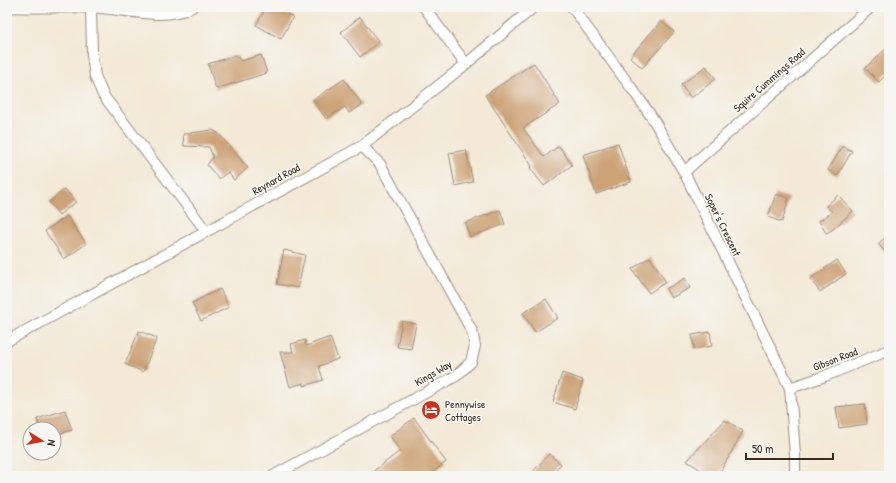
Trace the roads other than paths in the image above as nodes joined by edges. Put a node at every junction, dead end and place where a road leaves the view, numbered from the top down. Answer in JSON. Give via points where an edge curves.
{"nodes":[{"id":1,"x":7,"y":7,"type":"edge"},
{"id":2,"x":91,"y":7,"type":"edge"},
{"id":3,"x":192,"y":7,"type":"edge"},
{"id":4,"x":424,"y":7,"type":"edge"},
{"id":5,"x":534,"y":7,"type":"edge"},
{"id":6,"x":572,"y":7,"type":"edge"},
{"id":7,"x":871,"y":7,"type":"edge"},
{"id":8,"x":466,"y":64,"type":"junction"},
{"id":9,"x":362,"y":146,"type":"junction"},
{"id":10,"x":684,"y":172,"type":"junction"},
{"id":11,"x":206,"y":231,"type":"junction"},
{"id":12,"x":7,"y":341,"type":"edge"},
{"id":13,"x":889,"y":350,"type":"edge"},
{"id":14,"x":790,"y":388,"type":"junction"},
{"id":15,"x":273,"y":476,"type":"edge"},
{"id":16,"x":795,"y":476,"type":"edge"}],
"edges":[{"from":1,"to":2,"type":"street"},
{"from":2,"to":3,"type":"street","via":[[152,14],[187,10]]},
{"from":2,"to":11,"type":"street","via":[[92,55],[95,76],[103,95]]},
{"from":4,"to":8,"type":"street"},
{"from":5,"to":8,"type":"street","name":"Reynard Road"},
{"from":6,"to":10,"type":"street","name":"Soper's Crescent","via":[[653,119]]},
{"from":7,"to":10,"type":"street","name":"Squire Cummings Road"},
{"from":8,"to":9,"type":"street","name":"Reynard Road"},
{"from":9,"to":11,"type":"street","name":"Reynard Road"},
{"from":9,"to":15,"type":"street","name":"Kings Way","via":[[380,164],[472,331],[475,346],[471,362],[456,376]]},
{"from":10,"to":14,"type":"street","name":"Soper's Crescent"},
{"from":11,"to":12,"type":"street","name":"Reynard Road"},
{"from":13,"to":14,"type":"street","name":"Gibson Road"},
{"from":14,"to":16,"type":"street","name":"Soper's Crescent"}]}
